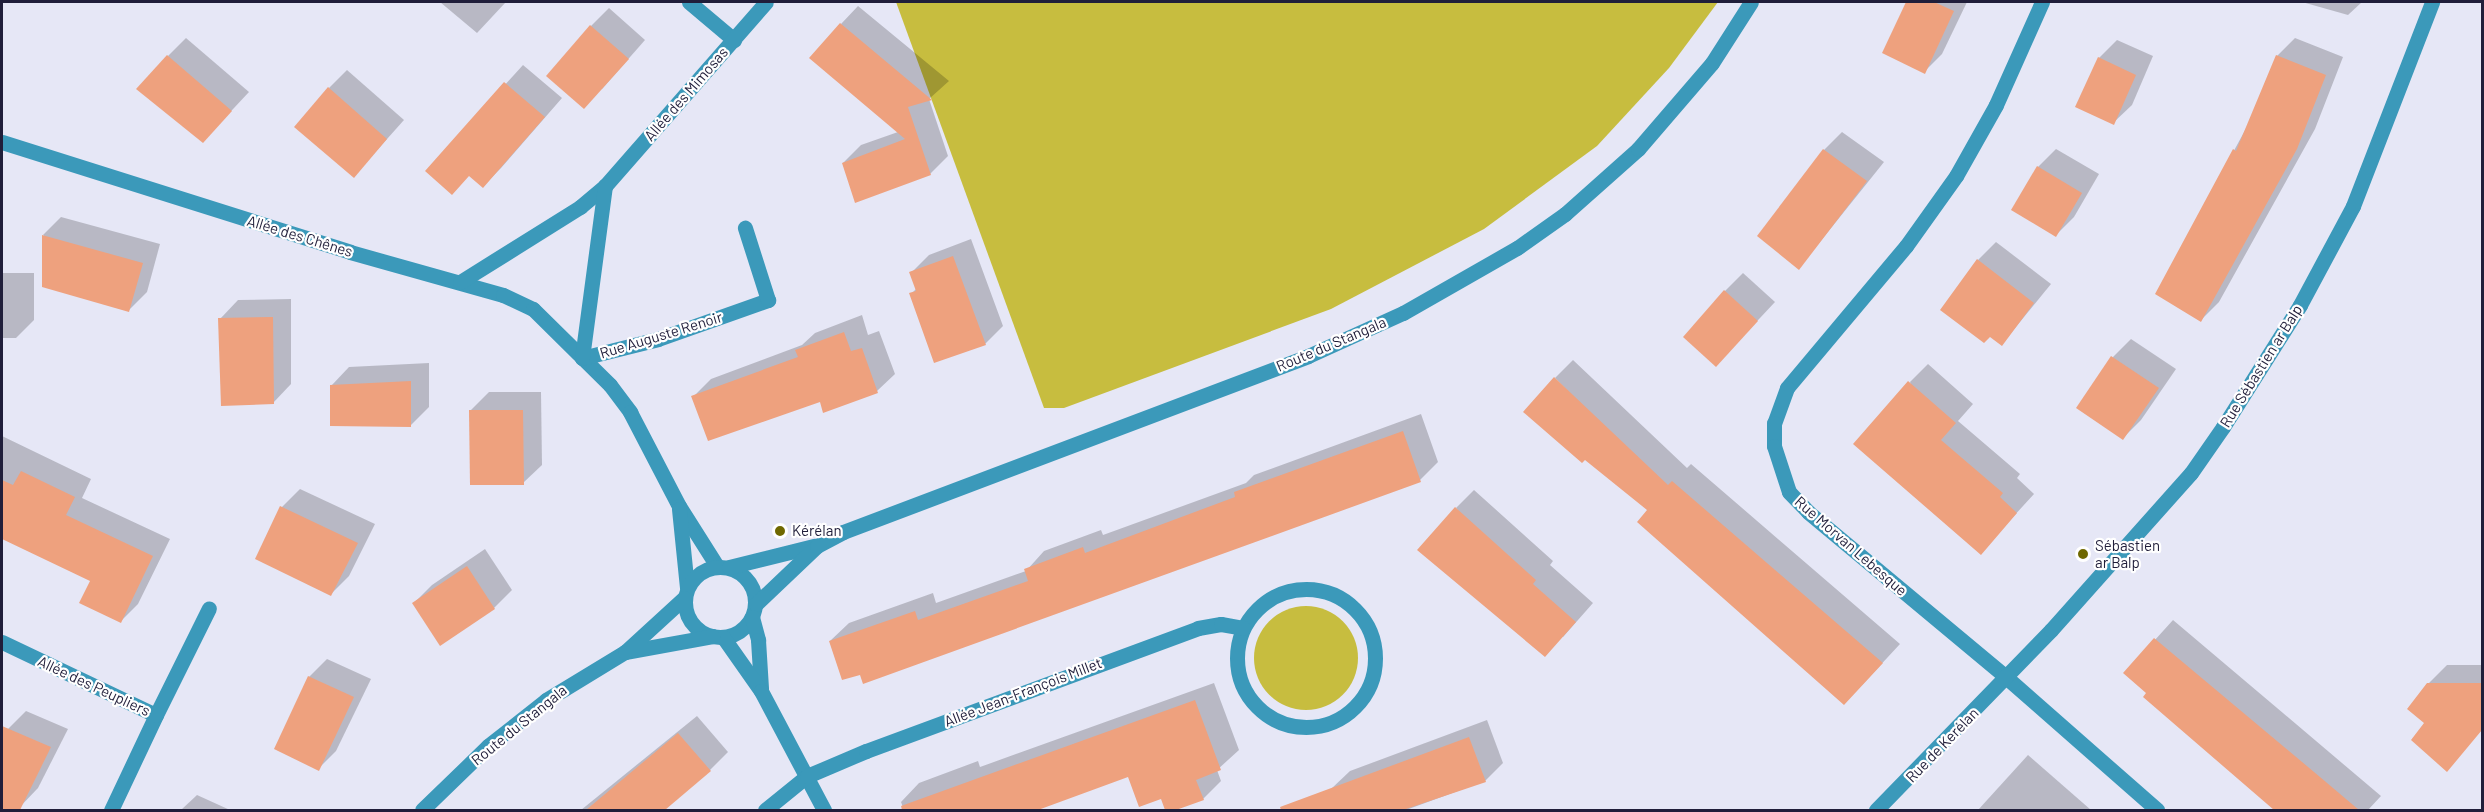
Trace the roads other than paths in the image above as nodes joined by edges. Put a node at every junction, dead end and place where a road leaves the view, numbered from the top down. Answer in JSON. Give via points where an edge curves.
{"nodes":[{"id":1,"x":689,"y":2,"type":"edge"},
{"id":2,"x":766,"y":2,"type":"edge"},
{"id":3,"x":1751,"y":2,"type":"edge"},
{"id":4,"x":2042,"y":2,"type":"edge"},
{"id":5,"x":2432,"y":2,"type":"edge"},
{"id":6,"x":734,"y":40,"type":"junction"},
{"id":7,"x":2,"y":142,"type":"edge"},
{"id":8,"x":605,"y":186,"type":"junction"},
{"id":9,"x":745,"y":228,"type":"dead end"},
{"id":10,"x":460,"y":282,"type":"junction"},
{"id":11,"x":582,"y":358,"type":"junction"},
{"id":12,"x":679,"y":506,"type":"junction"},
{"id":13,"x":817,"y":546,"type":"junction"},
{"id":14,"x":723,"y":567,"type":"junction"},
{"id":15,"x":686,"y":593,"type":"junction"},
{"id":16,"x":209,"y":608,"type":"dead end"},
{"id":17,"x":754,"y":610,"type":"junction"},
{"id":18,"x":1243,"y":628,"type":"junction"},
{"id":19,"x":718,"y":636,"type":"junction"},
{"id":20,"x":2,"y":642,"type":"edge"},
{"id":21,"x":625,"y":652,"type":"junction"},
{"id":22,"x":2007,"y":678,"type":"junction"},
{"id":23,"x":761,"y":691,"type":"junction"},
{"id":24,"x":156,"y":715,"type":"junction"},
{"id":25,"x":807,"y":776,"type":"junction"},
{"id":26,"x":111,"y":810,"type":"edge"},
{"id":27,"x":422,"y":810,"type":"edge"},
{"id":28,"x":765,"y":810,"type":"edge"},
{"id":29,"x":824,"y":810,"type":"edge"},
{"id":30,"x":1876,"y":810,"type":"edge"},
{"id":31,"x":2157,"y":810,"type":"edge"}],
"edges":[{"from":1,"to":6,"type":"street"},
{"from":2,"to":6,"type":"street","name":"Allée des Mimosas"},
{"from":3,"to":13,"type":"street","name":"Route du Stangala","via":[[1712,63],[1638,149],[1564,214],[1463,280],[1403,313],[1308,356],[1078,445],[911,504]]},
{"from":4,"to":22,"type":"street","name":"Rue Morvan Lebesque","via":[[1996,105],[1956,176],[1906,246],[1787,388],[1774,423],[1779,469],[1796,498]]},
{"from":5,"to":22,"type":"street","name":"Rue Sébastien ar Balp","via":[[2353,206],[2270,354],[2191,473]]},
{"from":6,"to":8,"type":"street","name":"Allée des Mimosas"},
{"from":7,"to":10,"type":"street","name":"Allée des Chênes","via":[[350,252]]},
{"from":8,"to":10,"type":"street","name":"Allée des Mimosas","via":[[580,207]]},
{"from":8,"to":11,"type":"street"},
{"from":9,"to":11,"type":"street","name":"Rue Auguste Renoir","via":[[768,300],[658,339]]},
{"from":10,"to":11,"type":"street","name":"Allée des Chênes","via":[[534,309]]},
{"from":11,"to":12,"type":"street","name":"Rue Auguste Renoir","via":[[630,412]]},
{"from":12,"to":14,"type":"street","name":"Rue Auguste Renoir"},
{"from":12,"to":15,"type":"street","name":"Rue Auguste Renoir"},
{"from":13,"to":14,"type":"street","name":"Route du Stangala"},
{"from":13,"to":17,"type":"street","name":"Route du Stangala"},
{"from":14,"to":15,"type":"street","via":[[699,573]]},
{"from":14,"to":17,"type":"street","via":[[749,581]]},
{"from":15,"to":19,"type":"street","via":[[688,618],[704,633]]},
{"from":15,"to":21,"type":"street","name":"Route du Stangala"},
{"from":16,"to":24,"type":"street"},
{"from":17,"to":19,"type":"street","via":[[740,630]]},
{"from":17,"to":23,"type":"street"},
{"from":18,"to":18,"type":"street","via":[[1259,607],[1278,595],[1311,590],[1342,599],[1359,613],[1371,633],[1376,655],[1373,677],[1353,709],[1318,726],[1280,722],[1249,699],[1240,681],[1236,662]]},
{"from":18,"to":25,"type":"street","name":"Allée Jean-François Millet","via":[[1210,625],[1161,640]]},
{"from":19,"to":21,"type":"street","name":"Route du Stangala"},
{"from":19,"to":23,"type":"street"},
{"from":20,"to":24,"type":"street","name":"Allée des Peupliers"},
{"from":21,"to":27,"type":"street","name":"Route du Stangala","via":[[546,700],[488,746]]},
{"from":22,"to":30,"type":"street","name":"Rue de Kerélan"},
{"from":22,"to":31,"type":"street","name":"Rue Morvan Lebesque"},
{"from":23,"to":25,"type":"street"},
{"from":24,"to":26,"type":"street","name":"Allée des Peupliers"},
{"from":25,"to":28,"type":"street","name":"Allée Jean-François Millet"},
{"from":25,"to":29,"type":"street"}]}
